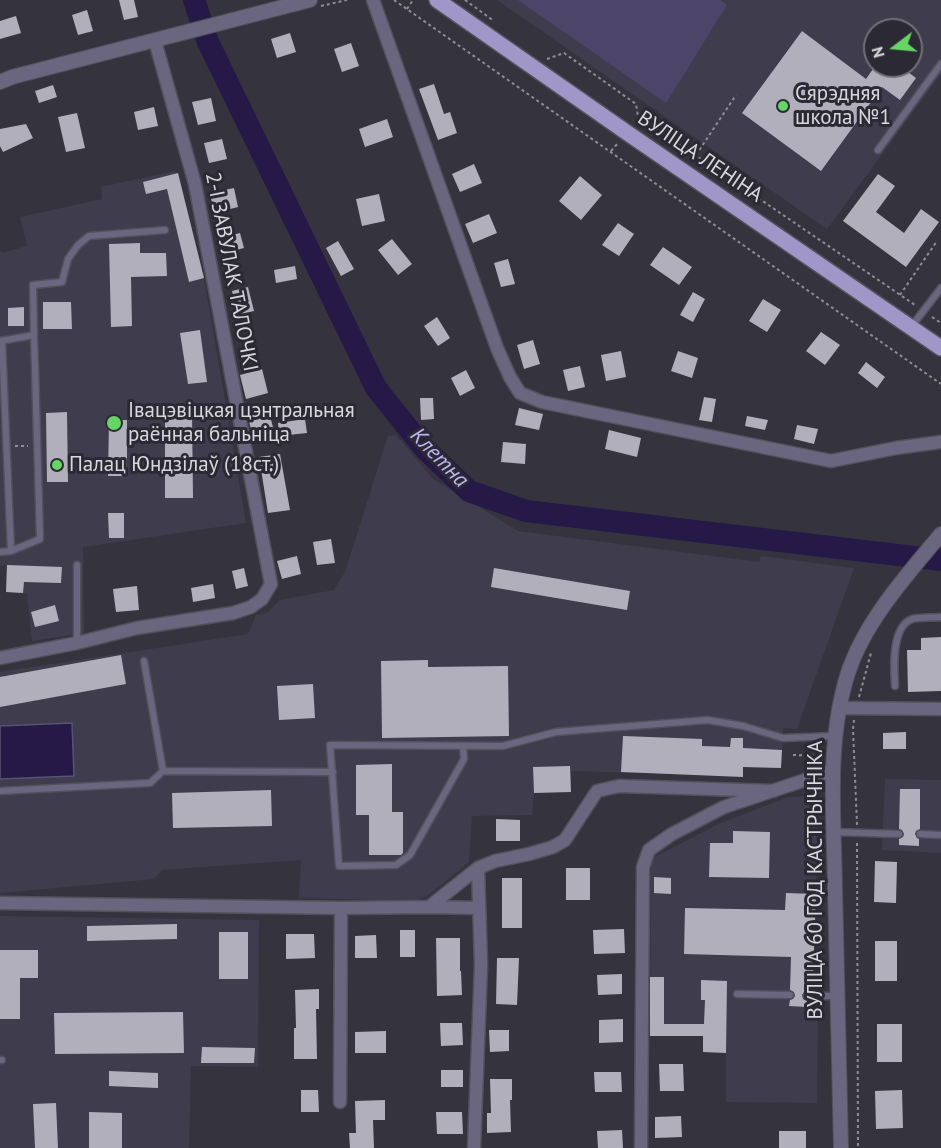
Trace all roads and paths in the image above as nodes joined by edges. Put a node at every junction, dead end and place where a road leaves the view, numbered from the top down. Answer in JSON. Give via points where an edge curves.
{"nodes":[{"id":1,"x":310,"y":0,"type":"edge"},
{"id":2,"x":373,"y":0,"type":"edge"},
{"id":3,"x":394,"y":0,"type":"edge"},
{"id":4,"x":413,"y":0,"type":"edge"},
{"id":5,"x":437,"y":0,"type":"edge"},
{"id":6,"x":465,"y":0,"type":"edge"},
{"id":7,"x":407,"y":9,"type":"junction"},
{"id":8,"x":500,"y":26,"type":"dead end"},
{"id":9,"x":155,"y":41,"type":"junction"},
{"id":10,"x":545,"y":59,"type":"dead end"},
{"id":11,"x":941,"y":64,"type":"edge"},
{"id":12,"x":0,"y":82,"type":"edge"},
{"id":13,"x":736,"y":95,"type":"dead end"},
{"id":14,"x":878,"y":150,"type":"dead end"},
{"id":15,"x":696,"y":155,"type":"junction"},
{"id":16,"x":165,"y":230,"type":"dead end"},
{"id":17,"x":937,"y":241,"type":"dead end"},
{"id":18,"x":941,"y":288,"type":"edge"},
{"id":19,"x":900,"y":295,"type":"junction"},
{"id":20,"x":923,"y":311,"type":"junction"},
{"id":21,"x":941,"y":324,"type":"edge"},
{"id":22,"x":911,"y":328,"type":"junction"},
{"id":23,"x":34,"y":335,"type":"junction"},
{"id":24,"x":1,"y":341,"type":"edge"},
{"id":25,"x":941,"y":348,"type":"edge"},
{"id":26,"x":941,"y":384,"type":"edge"},
{"id":27,"x":941,"y":442,"type":"edge"},
{"id":28,"x":6,"y":446,"type":"junction"},
{"id":29,"x":37,"y":446,"type":"junction"},
{"id":30,"x":941,"y":534,"type":"edge"},
{"id":31,"x":11,"y":551,"type":"junction"},
{"id":32,"x":0,"y":552,"type":"edge"},
{"id":33,"x":77,"y":565,"type":"dead end"},
{"id":34,"x":941,"y":617,"type":"edge"},
{"id":35,"x":77,"y":643,"type":"junction"},
{"id":36,"x":874,"y":647,"type":"dead end"},
{"id":37,"x":0,"y":658,"type":"edge"},
{"id":38,"x":144,"y":661,"type":"dead end"},
{"id":39,"x":895,"y":686,"type":"dead end"},
{"id":40,"x":839,"y":708,"type":"junction"},
{"id":41,"x":856,"y":708,"type":"junction"},
{"id":42,"x":941,"y":709,"type":"edge"},
{"id":43,"x":835,"y":736,"type":"junction"},
{"id":44,"x":463,"y":746,"type":"junction"},
{"id":45,"x":163,"y":771,"type":"junction"},
{"id":46,"x":832,"y":771,"type":"junction"},
{"id":47,"x":333,"y":772,"type":"junction"},
{"id":48,"x":0,"y":791,"type":"edge"},
{"id":49,"x":772,"y":791,"type":"junction"},
{"id":50,"x":834,"y":832,"type":"junction"},
{"id":51,"x":857,"y":833,"type":"junction"},
{"id":52,"x":899,"y":834,"type":"dead end"},
{"id":53,"x":920,"y":834,"type":"dead end"},
{"id":54,"x":941,"y":835,"type":"edge"},
{"id":55,"x":478,"y":868,"type":"junction"},
{"id":56,"x":0,"y":903,"type":"edge"},
{"id":57,"x":429,"y":907,"type":"junction"},
{"id":58,"x":480,"y":908,"type":"junction"},
{"id":59,"x":341,"y":909,"type":"junction"},
{"id":60,"x":737,"y":994,"type":"dead end"},
{"id":61,"x":790,"y":995,"type":"dead end"},
{"id":62,"x":807,"y":996,"type":"dead end"},
{"id":63,"x":838,"y":996,"type":"junction"},
{"id":64,"x":340,"y":1102,"type":"dead end"},
{"id":65,"x":474,"y":1148,"type":"edge"},
{"id":66,"x":641,"y":1148,"type":"edge"},
{"id":67,"x":841,"y":1148,"type":"edge"},
{"id":68,"x":858,"y":1148,"type":"edge"}],
"edges":[{"from":1,"to":9,"type":"street"},
{"from":2,"to":27,"type":"street","via":[[497,348],[520,393],[542,402],[831,461]]},
{"from":3,"to":7,"type":"path"},
{"from":4,"to":7,"type":"path"},
{"from":5,"to":22,"type":"main road","name":"ВУЛІЦА ЛЕНІНА"},
{"from":6,"to":8,"type":"path"},
{"from":7,"to":26,"type":"path"},
{"from":9,"to":12,"type":"street"},
{"from":9,"to":35,"type":"street","name":"2-І ЗАВУЛАК ТАЛОЧКІ","via":[[195,184],[271,584],[251,607],[233,613],[137,628]]},
{"from":10,"to":15,"type":"path","via":[[564,53],[636,104],[638,116]]},
{"from":11,"to":14,"type":"lane"},
{"from":13,"to":15,"type":"path"},
{"from":15,"to":19,"type":"path"},
{"from":16,"to":23,"type":"lane","via":[[89,236],[68,259],[62,282],[33,285]]},
{"from":17,"to":19,"type":"path"},
{"from":18,"to":20,"type":"lane"},
{"from":19,"to":20,"type":"path"},
{"from":20,"to":21,"type":"path"},
{"from":20,"to":22,"type":"lane"},
{"from":22,"to":25,"type":"main road","name":"ВУЛІЦА ЛЕНІНА"},
{"from":23,"to":24,"type":"lane"},
{"from":23,"to":29,"type":"lane"},
{"from":24,"to":28,"type":"lane"},
{"from":28,"to":29,"type":"path"},
{"from":28,"to":31,"type":"lane"},
{"from":29,"to":31,"type":"lane","via":[[40,539]]},
{"from":30,"to":40,"type":"street","name":"ВУЛІЦА 60 ГОД КАСТРЫЧНІКА","via":[[867,630],[849,671]]},
{"from":31,"to":32,"type":"lane"},
{"from":33,"to":35,"type":"lane"},
{"from":34,"to":39,"type":"lane","via":[[912,620],[903,626],[894,658]]},
{"from":35,"to":37,"type":"street","name":"2-І ЗАВУЛАК ТАЛОЧКІ"},
{"from":36,"to":41,"type":"path"},
{"from":38,"to":45,"type":"lane"},
{"from":40,"to":41,"type":"street"},
{"from":40,"to":43,"type":"street","name":"ВУЛІЦА 60 ГОД КАСТРЫЧНІКА"},
{"from":41,"to":42,"type":"street"},
{"from":41,"to":51,"type":"path","via":[[853,729]]},
{"from":43,"to":44,"type":"lane","via":[[783,738],[708,720],[556,732],[503,746]]},
{"from":43,"to":46,"type":"street","name":"ВУЛІЦА 60 ГОД КАСТРЫЧНІКА"},
{"from":44,"to":47,"type":"lane","via":[[330,745]]},
{"from":44,"to":47,"type":"lane","via":[[464,759],[416,845],[396,865],[339,866]]},
{"from":45,"to":47,"type":"lane"},
{"from":45,"to":48,"type":"lane","via":[[150,783]]},
{"from":46,"to":49,"type":"street"},
{"from":46,"to":50,"type":"street","name":"ВУЛІЦА 60 ГОД КАСТРЫЧНІКА"},
{"from":49,"to":55,"type":"street","via":[[619,786],[597,791],[565,840],[554,847]]},
{"from":49,"to":66,"type":"street","via":[[724,807],[649,850],[643,867]]},
{"from":50,"to":51,"type":"lane"},
{"from":50,"to":63,"type":"street","name":"ВУЛІЦА 60 ГОД КАСТРЫЧНІКА"},
{"from":51,"to":52,"type":"lane"},
{"from":51,"to":68,"type":"path"},
{"from":53,"to":54,"type":"lane"},
{"from":55,"to":57,"type":"street"},
{"from":55,"to":58,"type":"street"},
{"from":56,"to":59,"type":"street"},
{"from":57,"to":58,"type":"street"},
{"from":57,"to":59,"type":"street"},
{"from":58,"to":65,"type":"street"},
{"from":59,"to":64,"type":"street"},
{"from":60,"to":61,"type":"lane"},
{"from":62,"to":63,"type":"lane"},
{"from":63,"to":67,"type":"street","name":"ВУЛІЦА 60 ГОД КАСТРЫЧНІКА"}]}
